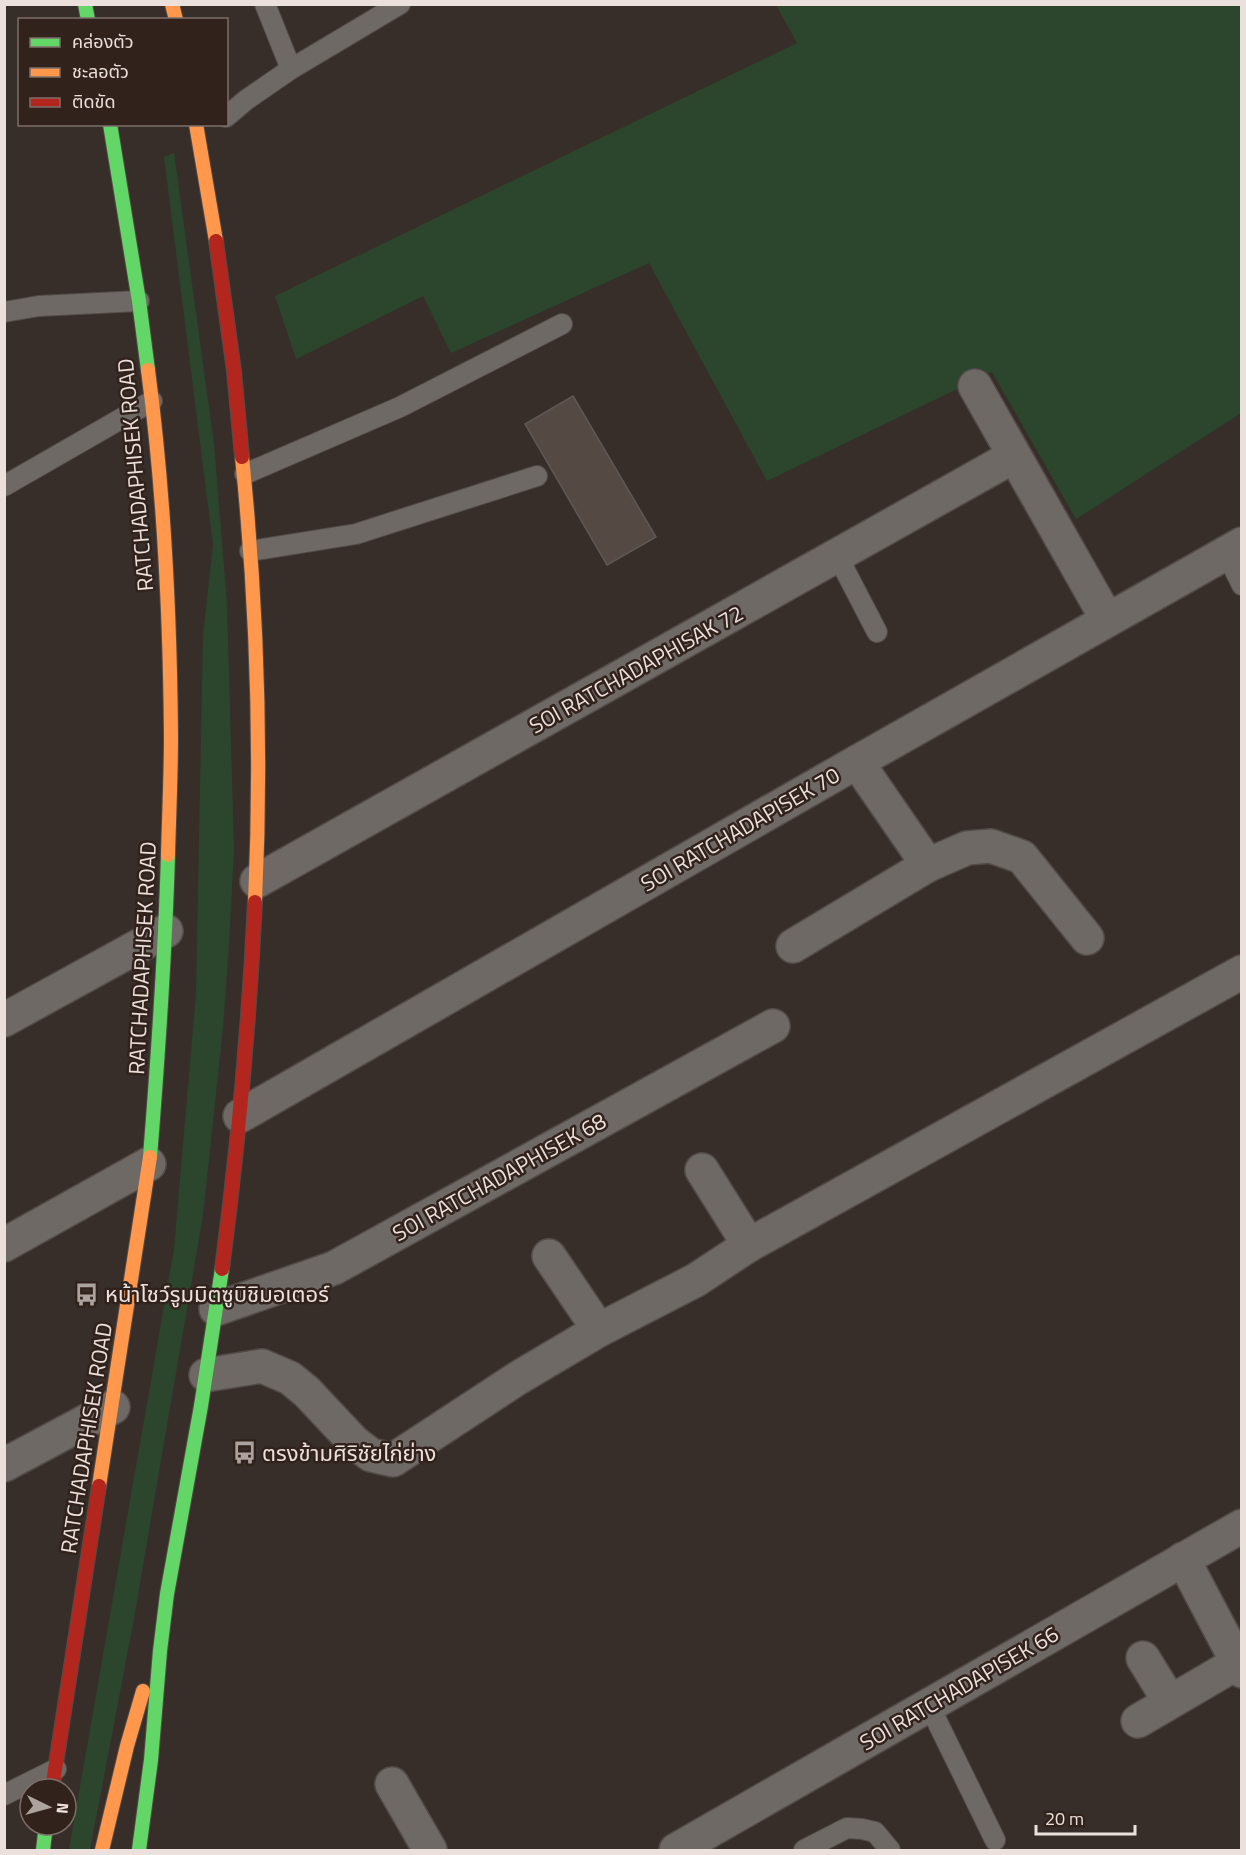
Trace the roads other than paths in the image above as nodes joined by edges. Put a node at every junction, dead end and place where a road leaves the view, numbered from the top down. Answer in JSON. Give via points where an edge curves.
{"nodes":[{"id":1,"x":266,"y":4,"type":"edge"},
{"id":2,"x":399,"y":4,"type":"edge"},
{"id":3,"x":291,"y":69,"type":"junction"},
{"id":4,"x":228,"y":115,"type":"edge"},
{"id":5,"x":110,"y":126,"type":"edge"},
{"id":6,"x":212,"y":126,"type":"edge"},
{"id":7,"x":198,"y":132,"type":"edge"},
{"id":8,"x":139,"y":301,"type":"junction"},
{"id":9,"x":4,"y":312,"type":"edge"},
{"id":10,"x":562,"y":324,"type":"dead end"},
{"id":11,"x":975,"y":386,"type":"dead end"},
{"id":12,"x":152,"y":401,"type":"junction"},
{"id":13,"x":1014,"y":456,"type":"junction"},
{"id":14,"x":245,"y":474,"type":"junction"},
{"id":15,"x":537,"y":476,"type":"dead end"},
{"id":16,"x":4,"y":486,"type":"edge"},
{"id":17,"x":1234,"y":548,"type":"edge"},
{"id":18,"x":250,"y":551,"type":"junction"},
{"id":19,"x":837,"y":555,"type":"junction"},
{"id":20,"x":1242,"y":585,"type":"edge"},
{"id":21,"x":1107,"y":619,"type":"junction"},
{"id":22,"x":877,"y":632,"type":"dead end"},
{"id":23,"x":857,"y":762,"type":"junction"},
{"id":24,"x":928,"y":865,"type":"junction"},
{"id":25,"x":257,"y":881,"type":"junction"},
{"id":26,"x":166,"y":931,"type":"junction"},
{"id":27,"x":1087,"y":938,"type":"dead end"},
{"id":28,"x":793,"y":946,"type":"dead end"},
{"id":29,"x":1242,"y":972,"type":"edge"},
{"id":30,"x":4,"y":1020,"type":"edge"},
{"id":31,"x":773,"y":1026,"type":"dead end"},
{"id":32,"x":240,"y":1116,"type":"junction"},
{"id":33,"x":149,"y":1164,"type":"junction"},
{"id":34,"x":702,"y":1170,"type":"dead end"},
{"id":35,"x":4,"y":1245,"type":"edge"},
{"id":36,"x":749,"y":1245,"type":"junction"},
{"id":37,"x":549,"y":1256,"type":"dead end"},
{"id":38,"x":216,"y":1310,"type":"junction"},
{"id":39,"x":599,"y":1330,"type":"junction"},
{"id":40,"x":206,"y":1376,"type":"junction"},
{"id":41,"x":112,"y":1407,"type":"junction"},
{"id":42,"x":4,"y":1465,"type":"edge"},
{"id":43,"x":1242,"y":1526,"type":"edge"},
{"id":44,"x":1183,"y":1559,"type":"junction"},
{"id":45,"x":162,"y":1626,"type":"junction"},
{"id":46,"x":1143,"y":1658,"type":"dead end"},
{"id":47,"x":1239,"y":1667,"type":"edge"},
{"id":48,"x":1170,"y":1702,"type":"junction"},
{"id":49,"x":929,"y":1705,"type":"junction"},
{"id":50,"x":1138,"y":1721,"type":"dead end"},
{"id":51,"x":56,"y":1769,"type":"junction"},
{"id":52,"x":54,"y":1777,"type":"edge"},
{"id":53,"x":392,"y":1784,"type":"dead end"},
{"id":54,"x":4,"y":1795,"type":"edge"},
{"id":55,"x":995,"y":1840,"type":"dead end"},
{"id":56,"x":102,"y":1851,"type":"edge"},
{"id":57,"x":139,"y":1851,"type":"edge"},
{"id":58,"x":430,"y":1851,"type":"edge"},
{"id":59,"x":676,"y":1851,"type":"edge"},
{"id":60,"x":804,"y":1851,"type":"edge"},
{"id":61,"x":890,"y":1851,"type":"edge"}],
"edges":[{"from":1,"to":3,"type":"lane"},
{"from":2,"to":3,"type":"lane"},
{"from":3,"to":4,"type":"lane"},
{"from":5,"to":8,"type":"main road","name":"RATCHADAPHISEK ROAD"},
{"from":6,"to":7,"type":"lane"},
{"from":7,"to":14,"type":"main road","via":[[223,278]]},
{"from":8,"to":9,"type":"lane","via":[[39,306]]},
{"from":8,"to":12,"type":"main road","name":"RATCHADAPHISEK ROAD"},
{"from":10,"to":14,"type":"lane","via":[[400,406]]},
{"from":11,"to":13,"type":"street"},
{"from":12,"to":16,"type":"lane"},
{"from":12,"to":26,"type":"main road","name":"RATCHADAPHISEK ROAD","via":[[168,614],[171,738]]},
{"from":13,"to":19,"type":"street","name":"SOI RATCHADAPHISAK 72"},
{"from":13,"to":21,"type":"street"},
{"from":14,"to":18,"type":"main road"},
{"from":15,"to":18,"type":"lane","via":[[356,534]]},
{"from":17,"to":20,"type":"lane"},
{"from":17,"to":21,"type":"street","name":"SOI RATCHADAPISEK 70"},
{"from":18,"to":25,"type":"main road","via":[[258,681]]},
{"from":19,"to":22,"type":"lane"},
{"from":19,"to":25,"type":"street","name":"SOI RATCHADAPHISAK 72"},
{"from":21,"to":23,"type":"street","name":"SOI RATCHADAPISEK 70"},
{"from":23,"to":24,"type":"street"},
{"from":23,"to":32,"type":"street","name":"SOI RATCHADAPISEK 70"},
{"from":24,"to":27,"type":"street","via":[[967,848],[991,846],[1022,857]]},
{"from":24,"to":28,"type":"street"},
{"from":25,"to":32,"type":"main road"},
{"from":26,"to":30,"type":"street"},
{"from":26,"to":33,"type":"main road","name":"RATCHADAPHISEK ROAD"},
{"from":29,"to":36,"type":"street"},
{"from":31,"to":38,"type":"street","name":"SOI RATCHADAPHISEK 68","via":[[334,1268]]},
{"from":32,"to":38,"type":"main road"},
{"from":33,"to":35,"type":"street"},
{"from":33,"to":41,"type":"main road","name":"RATCHADAPHISEK ROAD"},
{"from":34,"to":36,"type":"street"},
{"from":36,"to":39,"type":"street","via":[[696,1280]]},
{"from":37,"to":39,"type":"street"},
{"from":38,"to":40,"type":"main road"},
{"from":39,"to":40,"type":"street","via":[[393,1460],[371,1455],[354,1442],[290,1378],[262,1366]]},
{"from":40,"to":45,"type":"main road"},
{"from":41,"to":42,"type":"street"},
{"from":41,"to":51,"type":"main road","name":"RATCHADAPHISEK ROAD"},
{"from":43,"to":44,"type":"street","name":"SOI RATCHADAPISEK 66"},
{"from":44,"to":47,"type":"street"},
{"from":44,"to":49,"type":"street","name":"SOI RATCHADAPISEK 66"},
{"from":45,"to":56,"type":"main road"},
{"from":45,"to":57,"type":"main road"},
{"from":46,"to":48,"type":"street"},
{"from":47,"to":48,"type":"street"},
{"from":48,"to":50,"type":"street"},
{"from":49,"to":55,"type":"lane"},
{"from":49,"to":59,"type":"street","name":"SOI RATCHADAPISEK 66"},
{"from":51,"to":52,"type":"main road","name":"RATCHADAPHISEK ROAD"},
{"from":51,"to":54,"type":"lane"},
{"from":53,"to":58,"type":"street"},
{"from":60,"to":61,"type":"lane","via":[[846,1828],[875,1832]]}]}
